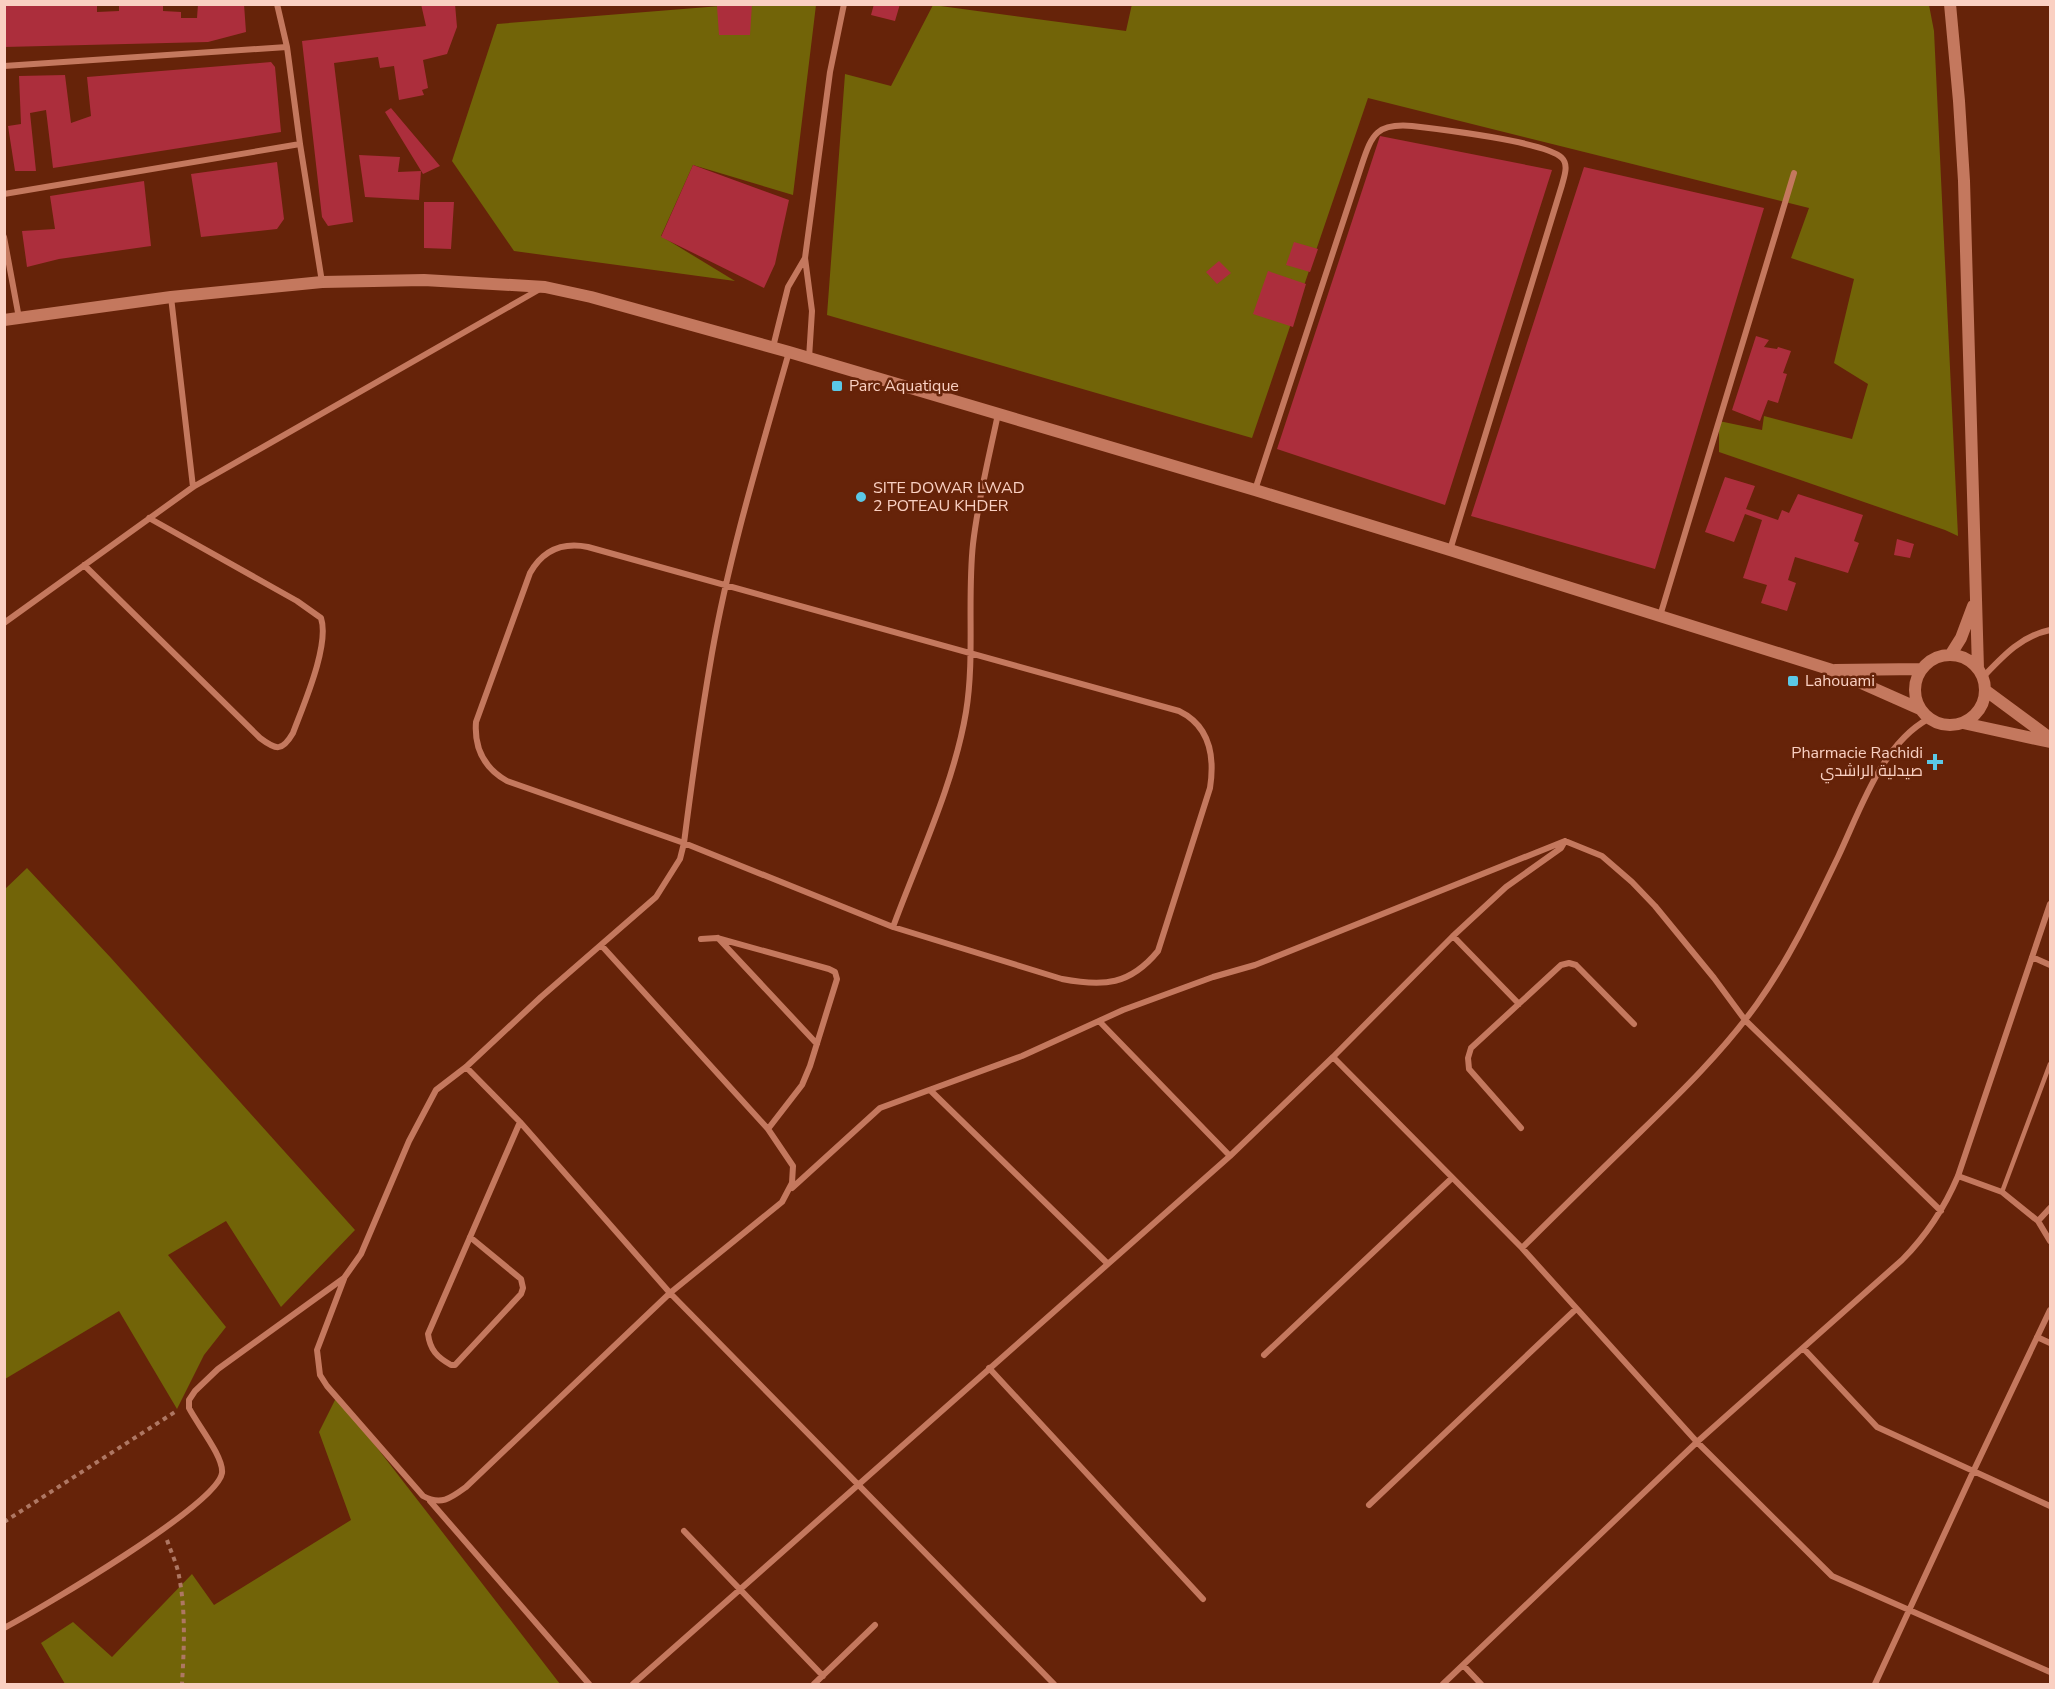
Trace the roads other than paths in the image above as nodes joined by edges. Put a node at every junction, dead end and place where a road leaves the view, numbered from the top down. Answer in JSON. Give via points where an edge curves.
{"nodes":[{"id":1,"x":277,"y":4,"type":"edge"},
{"id":2,"x":844,"y":4,"type":"edge"},
{"id":3,"x":1950,"y":4,"type":"edge"},
{"id":4,"x":287,"y":47,"type":"junction"},
{"id":5,"x":4,"y":66,"type":"edge"},
{"id":6,"x":300,"y":144,"type":"junction"},
{"id":7,"x":1794,"y":173,"type":"dead end"},
{"id":8,"x":4,"y":194,"type":"edge"},
{"id":9,"x":4,"y":237,"type":"edge"},
{"id":10,"x":805,"y":258,"type":"junction"},
{"id":11,"x":322,"y":282,"type":"junction"},
{"id":12,"x":545,"y":287,"type":"junction"},
{"id":13,"x":171,"y":297,"type":"junction"},
{"id":14,"x":19,"y":318,"type":"junction"},
{"id":15,"x":4,"y":320,"type":"edge"},
{"id":16,"x":773,"y":348,"type":"junction"},
{"id":17,"x":789,"y":352,"type":"junction"},
{"id":18,"x":809,"y":358,"type":"junction"},
{"id":19,"x":998,"y":414,"type":"junction"},
{"id":20,"x":193,"y":487,"type":"junction"},
{"id":21,"x":1255,"y":490,"type":"junction"},
{"id":22,"x":148,"y":518,"type":"junction"},
{"id":23,"x":1450,"y":550,"type":"junction"},
{"id":24,"x":84,"y":565,"type":"junction"},
{"id":25,"x":726,"y":587,"type":"junction"},
{"id":26,"x":1977,"y":596,"type":"junction"},
{"id":27,"x":1659,"y":616,"type":"junction"},
{"id":28,"x":4,"y":623,"type":"edge"},
{"id":29,"x":2050,"y":630,"type":"edge"},
{"id":30,"x":970,"y":654,"type":"junction"},
{"id":31,"x":1951,"y":654,"type":"junction"},
{"id":32,"x":1921,"y":669,"type":"junction"},
{"id":33,"x":1832,"y":670,"type":"junction"},
{"id":34,"x":1980,"y":673,"type":"junction"},
{"id":35,"x":1986,"y":690,"type":"junction"},
{"id":36,"x":1924,"y":714,"type":"junction"},
{"id":37,"x":1963,"y":723,"type":"junction"},
{"id":38,"x":2050,"y":740,"type":"edge"},
{"id":39,"x":1565,"y":841,"type":"junction"},
{"id":40,"x":684,"y":843,"type":"junction"},
{"id":41,"x":2050,"y":904,"type":"edge"},
{"id":42,"x":892,"y":927,"type":"junction"},
{"id":43,"x":1453,"y":936,"type":"junction"},
{"id":44,"x":717,"y":938,"type":"junction"},
{"id":45,"x":701,"y":939,"type":"dead end"},
{"id":46,"x":600,"y":945,"type":"junction"},
{"id":47,"x":2032,"y":957,"type":"junction"},
{"id":48,"x":2050,"y":965,"type":"edge"},
{"id":49,"x":1519,"y":1004,"type":"junction"},
{"id":50,"x":1745,"y":1020,"type":"junction"},
{"id":51,"x":1099,"y":1021,"type":"junction"},
{"id":52,"x":1634,"y":1024,"type":"dead end"},
{"id":53,"x":817,"y":1044,"type":"junction"},
{"id":54,"x":1333,"y":1057,"type":"junction"},
{"id":55,"x":2050,"y":1064,"type":"edge"},
{"id":56,"x":466,"y":1067,"type":"junction"},
{"id":57,"x":932,"y":1091,"type":"junction"},
{"id":58,"x":520,"y":1122,"type":"junction"},
{"id":59,"x":1521,"y":1128,"type":"dead end"},
{"id":60,"x":768,"y":1129,"type":"junction"},
{"id":61,"x":1230,"y":1156,"type":"junction"},
{"id":62,"x":1958,"y":1176,"type":"junction"},
{"id":63,"x":1452,"y":1178,"type":"junction"},
{"id":64,"x":788,"y":1192,"type":"junction"},
{"id":65,"x":2002,"y":1192,"type":"junction"},
{"id":66,"x":2050,"y":1208,"type":"edge"},
{"id":67,"x":1941,"y":1211,"type":"junction"},
{"id":68,"x":2038,"y":1221,"type":"junction"},
{"id":69,"x":470,"y":1237,"type":"junction"},
{"id":70,"x":2050,"y":1241,"type":"edge"},
{"id":71,"x":1522,"y":1248,"type":"junction"},
{"id":72,"x":1107,"y":1263,"type":"junction"},
{"id":73,"x":344,"y":1278,"type":"junction"},
{"id":74,"x":670,"y":1293,"type":"junction"},
{"id":75,"x":1575,"y":1309,"type":"junction"},
{"id":76,"x":2050,"y":1310,"type":"edge"},
{"id":77,"x":2037,"y":1337,"type":"junction"},
{"id":78,"x":2050,"y":1343,"type":"edge"},
{"id":79,"x":1803,"y":1348,"type":"junction"},
{"id":80,"x":1264,"y":1355,"type":"dead end"},
{"id":81,"x":989,"y":1368,"type":"junction"},
{"id":82,"x":1697,"y":1442,"type":"junction"},
{"id":83,"x":1973,"y":1472,"type":"junction"},
{"id":84,"x":859,"y":1484,"type":"junction"},
{"id":85,"x":428,"y":1499,"type":"junction"},
{"id":86,"x":1369,"y":1505,"type":"dead end"},
{"id":87,"x":2050,"y":1506,"type":"edge"},
{"id":88,"x":684,"y":1531,"type":"dead end"},
{"id":89,"x":740,"y":1589,"type":"junction"},
{"id":90,"x":1203,"y":1599,"type":"dead end"},
{"id":91,"x":1910,"y":1609,"type":"junction"},
{"id":92,"x":875,"y":1625,"type":"dead end"},
{"id":93,"x":4,"y":1628,"type":"edge"},
{"id":94,"x":1463,"y":1665,"type":"junction"},
{"id":95,"x":2050,"y":1672,"type":"edge"},
{"id":96,"x":823,"y":1676,"type":"junction"},
{"id":97,"x":589,"y":1684,"type":"edge"},
{"id":98,"x":633,"y":1684,"type":"edge"},
{"id":99,"x":814,"y":1684,"type":"edge"},
{"id":100,"x":1054,"y":1684,"type":"edge"},
{"id":101,"x":1443,"y":1684,"type":"edge"},
{"id":102,"x":1481,"y":1684,"type":"edge"},
{"id":103,"x":1875,"y":1684,"type":"edge"}],
"edges":[{"from":1,"to":4,"type":"street"},
{"from":2,"to":10,"type":"street","via":[[830,72]]},
{"from":3,"to":26,"type":"main road","via":[[1964,181]]},
{"from":4,"to":5,"type":"street"},
{"from":4,"to":6,"type":"street"},
{"from":6,"to":8,"type":"street"},
{"from":6,"to":11,"type":"street"},
{"from":7,"to":27,"type":"street"},
{"from":9,"to":14,"type":"street"},
{"from":10,"to":16,"type":"street","via":[[786,294]]},
{"from":10,"to":18,"type":"street","via":[[812,311]]},
{"from":11,"to":12,"type":"main road","via":[[424,280]]},
{"from":11,"to":13,"type":"main road"},
{"from":12,"to":16,"type":"main road"},
{"from":12,"to":20,"type":"street"},
{"from":13,"to":14,"type":"main road"},
{"from":13,"to":20,"type":"street"},
{"from":14,"to":15,"type":"main road"},
{"from":16,"to":17,"type":"main road"},
{"from":17,"to":18,"type":"main road"},
{"from":17,"to":25,"type":"street"},
{"from":18,"to":19,"type":"main road"},
{"from":19,"to":21,"type":"main road"},
{"from":19,"to":30,"type":"street","via":[[973,544]]},
{"from":20,"to":22,"type":"street"},
{"from":21,"to":23,"type":"main road"},
{"from":21,"to":23,"type":"street","via":[[1358,174],[1375,134],[1387,126],[1412,126],[1546,150],[1565,162],[1562,186]]},
{"from":22,"to":24,"type":"street"},
{"from":22,"to":24,"type":"street","via":[[321,618],[324,633],[320,655],[293,733],[282,747],[270,746],[260,738]]},
{"from":23,"to":27,"type":"main road"},
{"from":24,"to":28,"type":"street"},
{"from":25,"to":30,"type":"street"},
{"from":25,"to":40,"type":"street","via":[[712,653]]},
{"from":25,"to":40,"type":"street","via":[[588,547],[568,545],[550,551],[530,573],[476,722],[481,757],[496,775]]},
{"from":26,"to":31,"type":"main road"},
{"from":26,"to":34,"type":"main road"},
{"from":27,"to":33,"type":"main road"},
{"from":29,"to":34,"type":"street","via":[[2020,642]]},
{"from":30,"to":42,"type":"street","via":[[967,709],[955,758]]},
{"from":30,"to":42,"type":"street","via":[[1191,717],[1211,751],[1210,788],[1158,951],[1144,968],[1126,978],[1083,983],[1062,979]]},
{"from":31,"to":32,"type":"main road","via":[[1930,660]]},
{"from":31,"to":34,"type":"main road","via":[[1964,657]]},
{"from":32,"to":33,"type":"main road"},
{"from":32,"to":36,"type":"main road","via":[[1914,688],[1915,700]]},
{"from":33,"to":36,"type":"main road"},
{"from":34,"to":35,"type":"main road"},
{"from":35,"to":37,"type":"main road","via":[[1976,716]]},
{"from":35,"to":38,"type":"main road"},
{"from":36,"to":37,"type":"main road","via":[[1940,725]]},
{"from":36,"to":50,"type":"street","via":[[1881,770],[1789,954]]},
{"from":37,"to":38,"type":"main road"},
{"from":39,"to":43,"type":"street","via":[[1562,848],[1506,887]]},
{"from":39,"to":50,"type":"street","via":[[1602,856],[1632,882]]},
{"from":39,"to":51,"type":"street","via":[[1255,965]]},
{"from":40,"to":42,"type":"street"},
{"from":40,"to":46,"type":"street","via":[[680,859],[656,897]]},
{"from":41,"to":47,"type":"street"},
{"from":43,"to":49,"type":"street"},
{"from":43,"to":54,"type":"street"},
{"from":44,"to":45,"type":"street"},
{"from":44,"to":53,"type":"street"},
{"from":44,"to":53,"type":"street","via":[[835,972],[837,979]]},
{"from":46,"to":56,"type":"street"},
{"from":46,"to":60,"type":"street"},
{"from":47,"to":48,"type":"street"},
{"from":47,"to":62,"type":"street"},
{"from":49,"to":52,"type":"street","via":[[1561,965],[1569,963],[1576,965]]},
{"from":49,"to":59,"type":"street","via":[[1471,1048],[1468,1058],[1469,1070]]},
{"from":50,"to":67,"type":"street"},
{"from":50,"to":71,"type":"street","via":[[1663,1110]]},
{"from":51,"to":57,"type":"street"},
{"from":51,"to":61,"type":"street"},
{"from":53,"to":60,"type":"street","via":[[802,1085]]},
{"from":54,"to":61,"type":"street"},
{"from":54,"to":63,"type":"street"},
{"from":55,"to":65,"type":"lane"},
{"from":56,"to":58,"type":"street"},
{"from":56,"to":73,"type":"street","via":[[436,1090],[424,1109],[361,1254]]},
{"from":57,"to":64,"type":"street","via":[[880,1108]]},
{"from":57,"to":72,"type":"street"},
{"from":58,"to":69,"type":"street"},
{"from":58,"to":74,"type":"street"},
{"from":60,"to":64,"type":"street","via":[[793,1166]]},
{"from":61,"to":72,"type":"street"},
{"from":62,"to":65,"type":"street"},
{"from":62,"to":67,"type":"street"},
{"from":63,"to":71,"type":"street"},
{"from":63,"to":80,"type":"street"},
{"from":64,"to":74,"type":"street","via":[[768,1214]]},
{"from":65,"to":68,"type":"street"},
{"from":66,"to":68,"type":"street"},
{"from":67,"to":79,"type":"street","via":[[1902,1260]]},
{"from":68,"to":70,"type":"street"},
{"from":69,"to":69,"type":"street","via":[[428,1334],[433,1352],[451,1365],[523,1288],[521,1279]]},
{"from":71,"to":75,"type":"street"},
{"from":72,"to":81,"type":"street"},
{"from":73,"to":85,"type":"street","via":[[317,1350],[320,1375]]},
{"from":73,"to":93,"type":"street","via":[[195,1390],[189,1408],[223,1470],[210,1492],[148,1540]]},
{"from":74,"to":84,"type":"street"},
{"from":74,"to":85,"type":"street","via":[[466,1487],[442,1501]]},
{"from":75,"to":82,"type":"street"},
{"from":75,"to":86,"type":"street"},
{"from":76,"to":77,"type":"street"},
{"from":77,"to":78,"type":"street"},
{"from":77,"to":83,"type":"street"},
{"from":79,"to":82,"type":"street"},
{"from":79,"to":83,"type":"street","via":[[1876,1427]]},
{"from":81,"to":84,"type":"street"},
{"from":81,"to":90,"type":"street"},
{"from":82,"to":91,"type":"street","via":[[1833,1576]]},
{"from":82,"to":94,"type":"street"},
{"from":83,"to":87,"type":"street"},
{"from":83,"to":91,"type":"street"},
{"from":84,"to":89,"type":"street"},
{"from":84,"to":100,"type":"street"},
{"from":85,"to":97,"type":"street"},
{"from":88,"to":89,"type":"street"},
{"from":89,"to":96,"type":"street"},
{"from":89,"to":98,"type":"street"},
{"from":91,"to":95,"type":"street"},
{"from":91,"to":103,"type":"street"},
{"from":92,"to":96,"type":"street"},
{"from":94,"to":101,"type":"street"},
{"from":94,"to":102,"type":"street"},
{"from":96,"to":99,"type":"street"}]}
